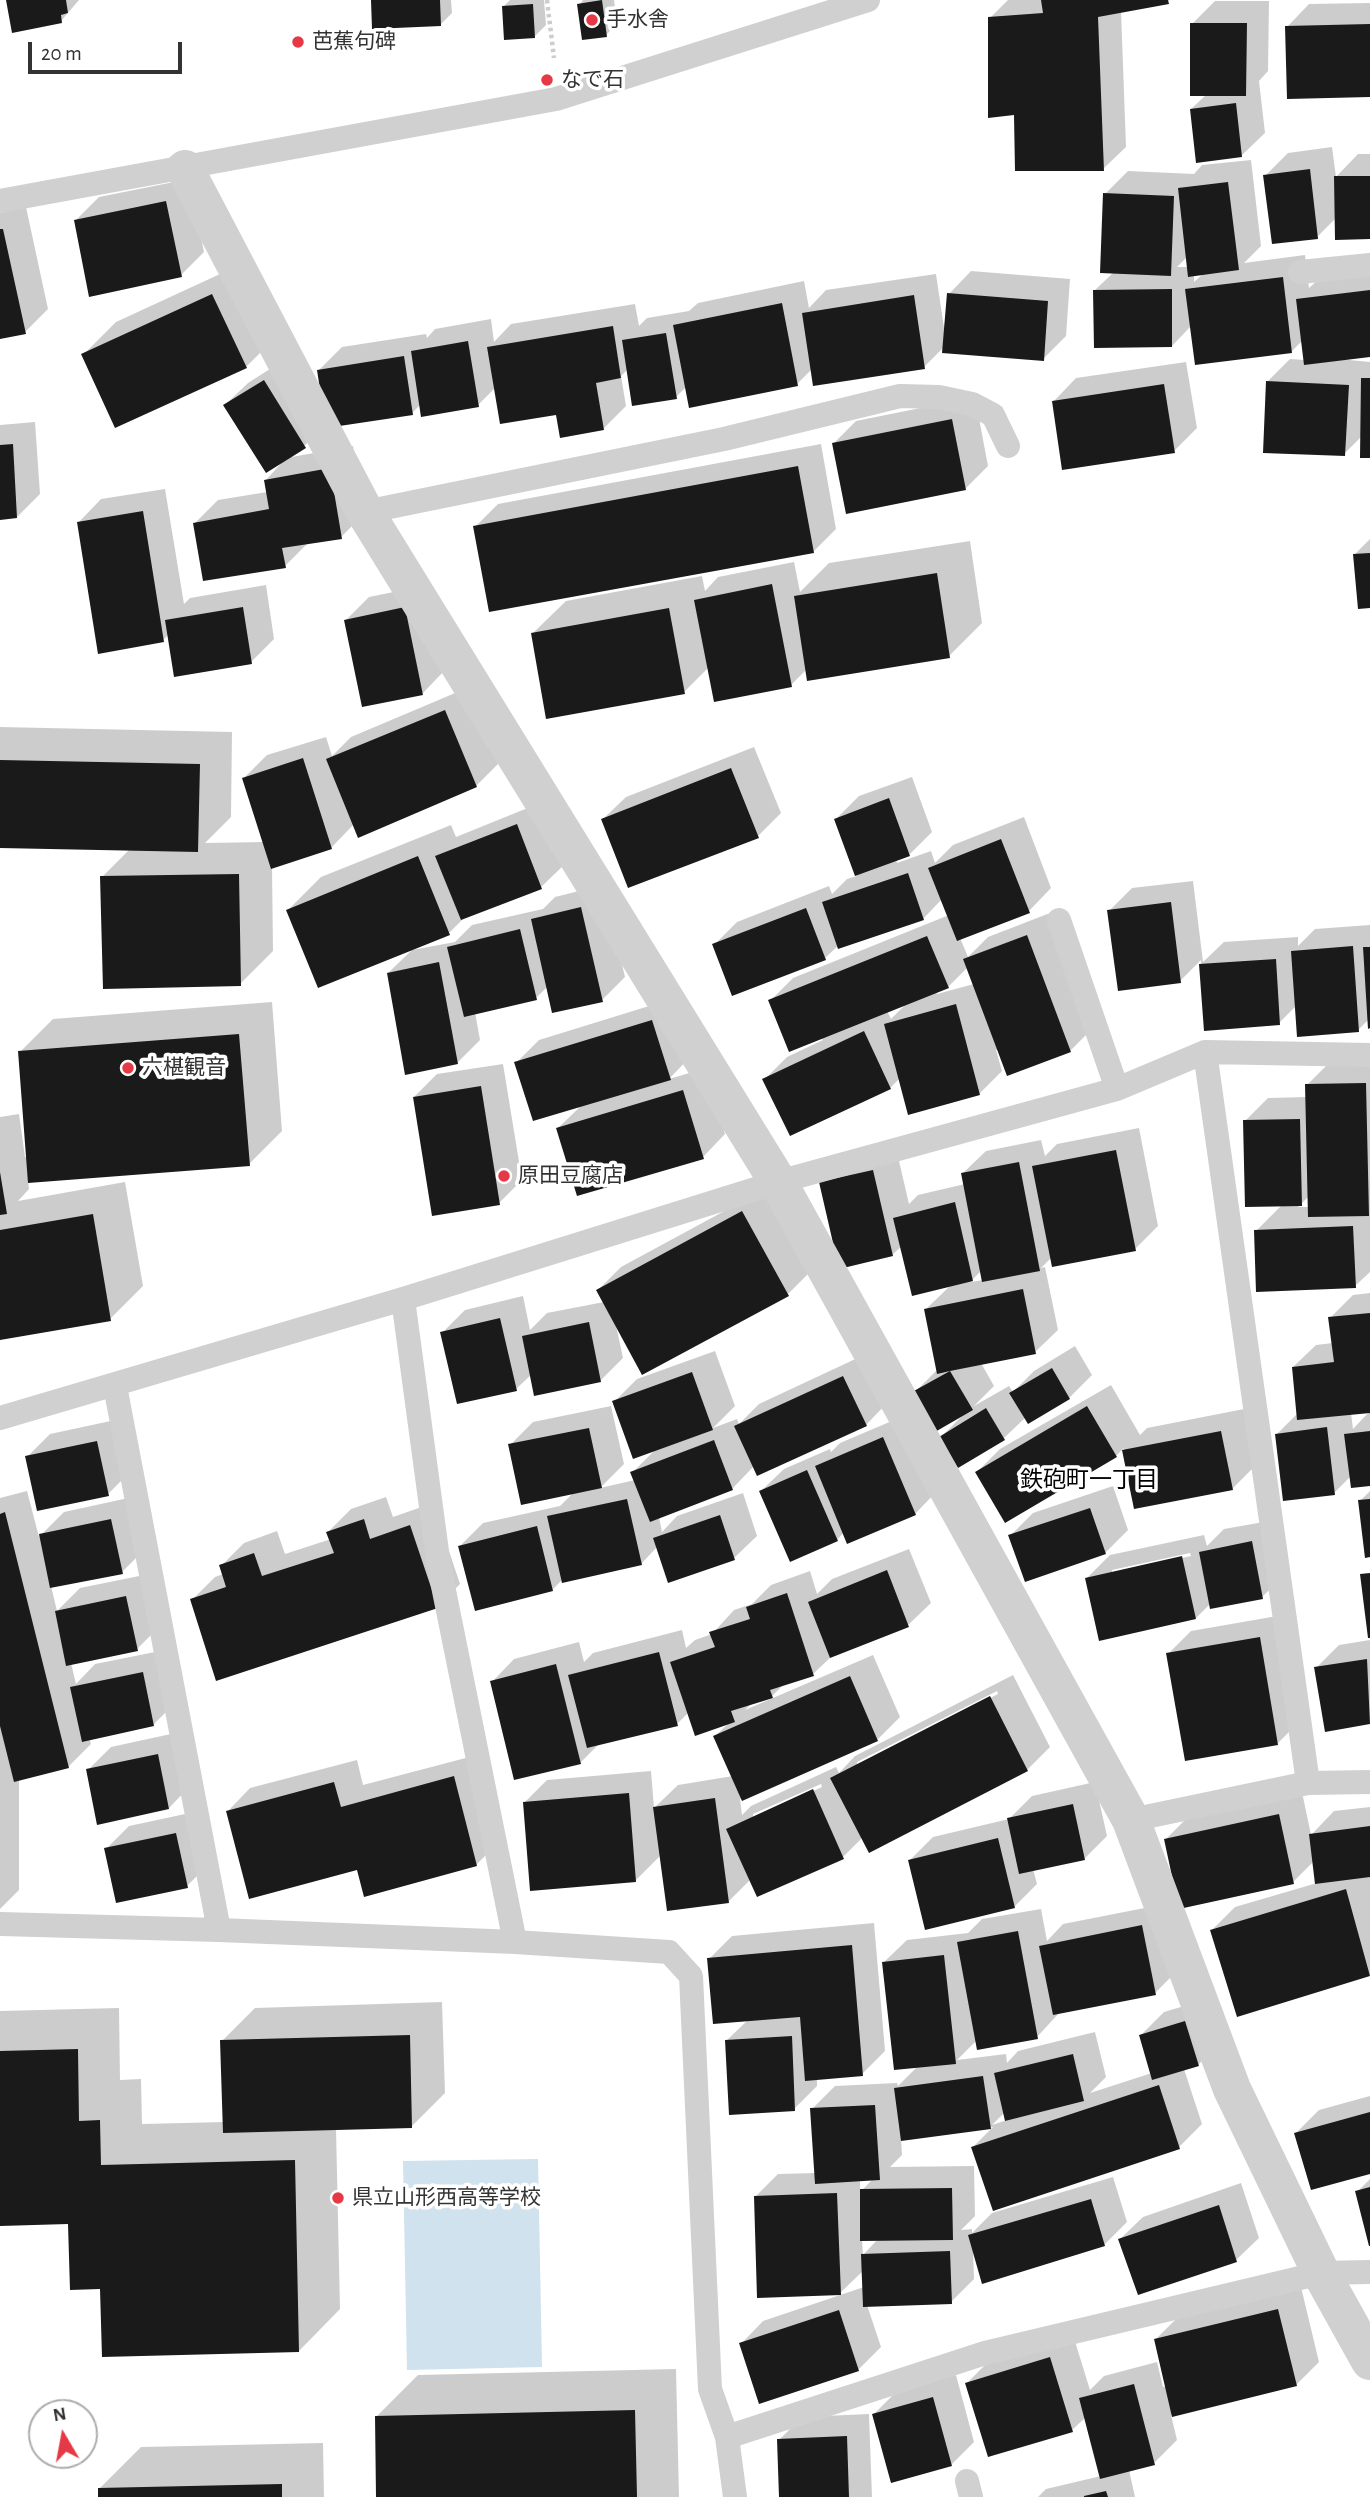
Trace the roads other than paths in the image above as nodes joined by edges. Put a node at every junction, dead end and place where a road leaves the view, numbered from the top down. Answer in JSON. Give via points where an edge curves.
{"nodes":[{"id":1,"x":868,"y":0,"type":"edge"},
{"id":2,"x":185,"y":169,"type":"junction"},
{"id":3,"x":0,"y":201,"type":"edge"},
{"id":4,"x":1370,"y":265,"type":"edge"},
{"id":5,"x":1300,"y":272,"type":"dead end"},
{"id":6,"x":1009,"y":446,"type":"dead end"},
{"id":7,"x":365,"y":512,"type":"junction"},
{"id":8,"x":1059,"y":920,"type":"dead end"},
{"id":9,"x":1205,"y":1052,"type":"junction"},
{"id":10,"x":1370,"y":1055,"type":"edge"},
{"id":11,"x":1116,"y":1089,"type":"junction"},
{"id":12,"x":778,"y":1182,"type":"junction"},
{"id":13,"x":402,"y":1299,"type":"junction"},
{"id":14,"x":115,"y":1386,"type":"junction"},
{"id":15,"x":0,"y":1418,"type":"edge"},
{"id":16,"x":1370,"y":1782,"type":"edge"},
{"id":17,"x":1308,"y":1783,"type":"junction"},
{"id":18,"x":1131,"y":1820,"type":"junction"},
{"id":19,"x":0,"y":1924,"type":"edge"},
{"id":20,"x":219,"y":1930,"type":"junction"},
{"id":21,"x":515,"y":1942,"type":"junction"},
{"id":22,"x":1370,"y":2272,"type":"edge"},
{"id":23,"x":1321,"y":2273,"type":"junction"},
{"id":24,"x":1370,"y":2361,"type":"edge"},
{"id":25,"x":727,"y":2437,"type":"junction"},
{"id":26,"x":735,"y":2497,"type":"edge"}],
"edges":[{"from":1,"to":2,"type":"lane","via":[[556,99]]},
{"from":2,"to":3,"type":"lane"},
{"from":2,"to":7,"type":"street"},
{"from":4,"to":5,"type":"lane"},
{"from":6,"to":7,"type":"lane","via":[[993,415],[972,404],[900,396],[724,439]]},
{"from":7,"to":12,"type":"street"},
{"from":8,"to":11,"type":"lane"},
{"from":9,"to":10,"type":"lane"},
{"from":9,"to":11,"type":"lane"},
{"from":9,"to":17,"type":"lane"},
{"from":11,"to":12,"type":"lane"},
{"from":12,"to":13,"type":"lane"},
{"from":12,"to":18,"type":"street"},
{"from":13,"to":14,"type":"lane"},
{"from":13,"to":21,"type":"lane","via":[[439,1566]]},
{"from":14,"to":15,"type":"lane"},
{"from":14,"to":20,"type":"lane"},
{"from":16,"to":17,"type":"lane"},
{"from":17,"to":18,"type":"lane"},
{"from":18,"to":23,"type":"street","via":[[1231,2089]]},
{"from":19,"to":20,"type":"lane"},
{"from":20,"to":21,"type":"lane"},
{"from":21,"to":25,"type":"lane","via":[[669,1952],[691,1976],[710,2389]]},
{"from":22,"to":23,"type":"lane"},
{"from":23,"to":24,"type":"street"},
{"from":23,"to":25,"type":"lane","via":[[985,2353]]},
{"from":25,"to":26,"type":"lane"}]}
